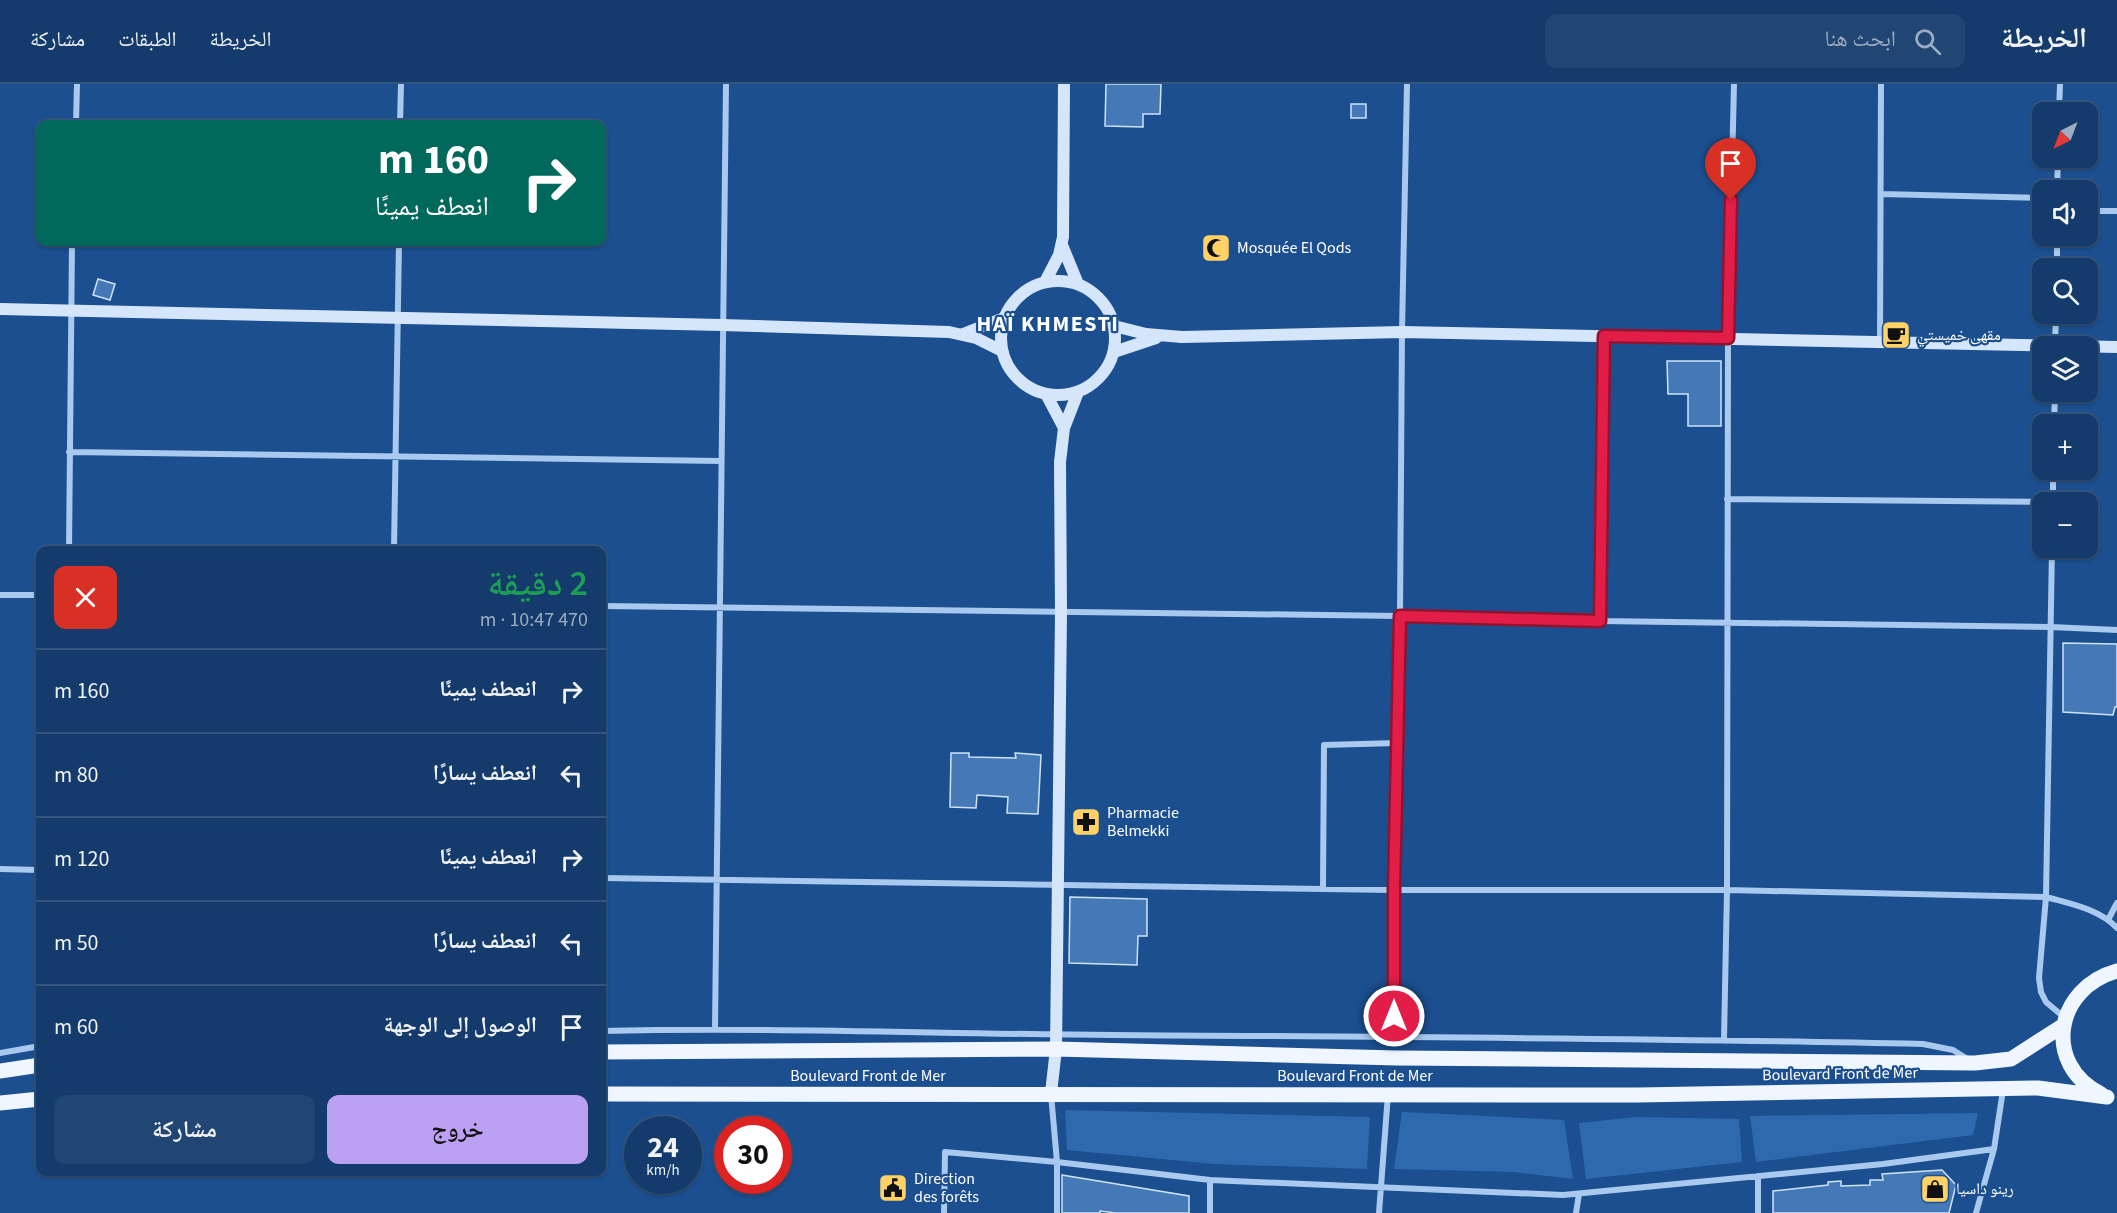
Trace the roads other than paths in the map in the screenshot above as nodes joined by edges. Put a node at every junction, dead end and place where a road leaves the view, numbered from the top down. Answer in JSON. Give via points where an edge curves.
{"nodes":[{"id":1,"x":77,"y":84,"type":"edge"},
{"id":2,"x":400,"y":84,"type":"edge"},
{"id":3,"x":726,"y":84,"type":"edge"},
{"id":4,"x":1064,"y":84,"type":"edge"},
{"id":5,"x":1407,"y":84,"type":"edge"},
{"id":6,"x":1734,"y":84,"type":"edge"},
{"id":7,"x":1881,"y":84,"type":"edge"},
{"id":8,"x":2060,"y":84,"type":"edge"},
{"id":9,"x":2059,"y":102,"type":"edge"},
{"id":10,"x":76,"y":120,"type":"edge"},
{"id":11,"x":400,"y":120,"type":"edge"},
{"id":12,"x":1881,"y":194,"type":"junction"},
{"id":13,"x":2032,"y":198,"type":"edge"},
{"id":14,"x":2098,"y":211,"type":"edge"},
{"id":15,"x":2117,"y":211,"type":"edge"},
{"id":16,"x":1062,"y":245,"type":"junction"},
{"id":17,"x":72,"y":246,"type":"edge"},
{"id":18,"x":399,"y":246,"type":"edge"},
{"id":19,"x":1045,"y":282,"type":"junction"},
{"id":20,"x":1078,"y":285,"type":"junction"},
{"id":21,"x":0,"y":309,"type":"edge"},
{"id":22,"x":70,"y":310,"type":"junction"},
{"id":23,"x":398,"y":317,"type":"junction"},
{"id":24,"x":1004,"y":318,"type":"junction"},
{"id":25,"x":722,"y":324,"type":"junction"},
{"id":26,"x":1114,"y":326,"type":"junction"},
{"id":27,"x":1402,"y":332,"type":"junction"},
{"id":28,"x":962,"y":334,"type":"junction"},
{"id":29,"x":1163,"y":336,"type":"junction"},
{"id":30,"x":1604,"y":336,"type":"junction"},
{"id":31,"x":1728,"y":338,"type":"junction"},
{"id":32,"x":1880,"y":342,"type":"junction"},
{"id":33,"x":2032,"y":345,"type":"edge"},
{"id":34,"x":2098,"y":347,"type":"edge"},
{"id":35,"x":2117,"y":347,"type":"edge"},
{"id":36,"x":1002,"y":351,"type":"junction"},
{"id":37,"x":1114,"y":352,"type":"junction"},
{"id":38,"x":1078,"y":392,"type":"junction"},
{"id":39,"x":1046,"y":394,"type":"junction"},
{"id":40,"x":1064,"y":428,"type":"junction"},
{"id":41,"x":69,"y":452,"type":"junction"},
{"id":42,"x":395,"y":458,"type":"junction"},
{"id":43,"x":721,"y":461,"type":"junction"},
{"id":44,"x":2054,"y":480,"type":"edge"},
{"id":45,"x":1727,"y":498,"type":"junction"},
{"id":46,"x":69,"y":546,"type":"edge"},
{"id":47,"x":394,"y":546,"type":"edge"},
{"id":48,"x":2052,"y":558,"type":"edge"},
{"id":49,"x":0,"y":594,"type":"edge"},
{"id":50,"x":36,"y":595,"type":"edge"},
{"id":51,"x":606,"y":607,"type":"edge"},
{"id":52,"x":720,"y":608,"type":"junction"},
{"id":53,"x":1062,"y":613,"type":"junction"},
{"id":54,"x":1400,"y":616,"type":"junction"},
{"id":55,"x":1600,"y":621,"type":"junction"},
{"id":56,"x":1726,"y":623,"type":"junction"},
{"id":57,"x":2051,"y":627,"type":"junction"},
{"id":58,"x":2117,"y":630,"type":"edge"},
{"id":59,"x":1397,"y":743,"type":"junction"},
{"id":60,"x":0,"y":870,"type":"edge"},
{"id":61,"x":36,"y":870,"type":"edge"},
{"id":62,"x":606,"y":878,"type":"edge"},
{"id":63,"x":715,"y":880,"type":"junction"},
{"id":64,"x":1058,"y":886,"type":"junction"},
{"id":65,"x":1323,"y":889,"type":"junction"},
{"id":66,"x":1394,"y":890,"type":"junction"},
{"id":67,"x":1726,"y":890,"type":"junction"},
{"id":68,"x":2046,"y":897,"type":"junction"},
{"id":69,"x":2117,"y":903,"type":"edge"},
{"id":70,"x":2108,"y":920,"type":"junction"},
{"id":71,"x":2117,"y":928,"type":"edge"},
{"id":72,"x":2117,"y":971,"type":"edge"},
{"id":73,"x":2064,"y":1022,"type":"junction"},
{"id":74,"x":715,"y":1028,"type":"junction"},
{"id":75,"x":606,"y":1031,"type":"edge"},
{"id":76,"x":1394,"y":1038,"type":"junction"},
{"id":77,"x":1724,"y":1040,"type":"junction"},
{"id":78,"x":1056,"y":1042,"type":"junction"},
{"id":79,"x":36,"y":1048,"type":"edge"},
{"id":80,"x":606,"y":1052,"type":"edge"},
{"id":81,"x":0,"y":1053,"type":"edge"},
{"id":82,"x":1975,"y":1063,"type":"junction"},
{"id":83,"x":36,"y":1066,"type":"edge"},
{"id":84,"x":0,"y":1071,"type":"edge"},
{"id":85,"x":2003,"y":1089,"type":"junction"},
{"id":86,"x":1051,"y":1093,"type":"junction"},
{"id":87,"x":606,"y":1094,"type":"edge"},
{"id":88,"x":1388,"y":1094,"type":"junction"},
{"id":89,"x":2112,"y":1098,"type":"edge"},
{"id":90,"x":36,"y":1099,"type":"edge"},
{"id":91,"x":0,"y":1103,"type":"edge"},
{"id":92,"x":1994,"y":1149,"type":"junction"},
{"id":93,"x":1057,"y":1162,"type":"junction"},
{"id":94,"x":1758,"y":1176,"type":"junction"},
{"id":95,"x":1210,"y":1180,"type":"junction"},
{"id":96,"x":1382,"y":1189,"type":"junction"},
{"id":97,"x":1579,"y":1194,"type":"junction"},
{"id":98,"x":944,"y":1213,"type":"edge"},
{"id":99,"x":1057,"y":1213,"type":"edge"},
{"id":100,"x":1210,"y":1213,"type":"edge"},
{"id":101,"x":1380,"y":1213,"type":"edge"},
{"id":102,"x":1576,"y":1213,"type":"edge"},
{"id":103,"x":1758,"y":1213,"type":"edge"},
{"id":104,"x":1976,"y":1213,"type":"edge"}],
"edges":[{"from":1,"to":10,"type":"street"},
{"from":2,"to":11,"type":"street"},
{"from":3,"to":25,"type":"street"},
{"from":4,"to":16,"type":"street"},
{"from":5,"to":27,"type":"street"},
{"from":6,"to":31,"type":"street"},
{"from":7,"to":12,"type":"street"},
{"from":8,"to":9,"type":"street"},
{"from":12,"to":13,"type":"street"},
{"from":12,"to":32,"type":"street"},
{"from":14,"to":15,"type":"street"},
{"from":16,"to":19,"type":"street"},
{"from":16,"to":20,"type":"street"},
{"from":17,"to":22,"type":"street"},
{"from":18,"to":23,"type":"street"},
{"from":19,"to":20,"type":"street"},
{"from":19,"to":24,"type":"street","via":[[1024,291]]},
{"from":20,"to":26,"type":"street","via":[[1101,301]]},
{"from":21,"to":22,"type":"street"},
{"from":22,"to":23,"type":"street"},
{"from":22,"to":41,"type":"street"},
{"from":23,"to":25,"type":"street"},
{"from":23,"to":42,"type":"street"},
{"from":24,"to":28,"type":"street"},
{"from":24,"to":36,"type":"street"},
{"from":25,"to":28,"type":"street"},
{"from":25,"to":43,"type":"street"},
{"from":26,"to":29,"type":"street"},
{"from":26,"to":37,"type":"street"},
{"from":27,"to":29,"type":"street"},
{"from":27,"to":30,"type":"street"},
{"from":27,"to":54,"type":"street"},
{"from":28,"to":36,"type":"street"},
{"from":29,"to":37,"type":"street"},
{"from":30,"to":31,"type":"street"},
{"from":30,"to":55,"type":"street"},
{"from":31,"to":32,"type":"street"},
{"from":31,"to":45,"type":"street"},
{"from":32,"to":33,"type":"street"},
{"from":34,"to":35,"type":"street"},
{"from":36,"to":39,"type":"street","via":[[1006,363],[1023,383]]},
{"from":37,"to":38,"type":"street","via":[[1097,381]]},
{"from":38,"to":39,"type":"street"},
{"from":38,"to":40,"type":"street"},
{"from":39,"to":40,"type":"street"},
{"from":40,"to":53,"type":"street","via":[[1060,462]]},
{"from":41,"to":42,"type":"street"},
{"from":41,"to":46,"type":"street"},
{"from":42,"to":43,"type":"street"},
{"from":42,"to":47,"type":"street"},
{"from":43,"to":52,"type":"street"},
{"from":44,"to":45,"type":"street","via":[[2053,502]]},
{"from":45,"to":56,"type":"street"},
{"from":48,"to":57,"type":"street"},
{"from":49,"to":50,"type":"street"},
{"from":51,"to":52,"type":"street"},
{"from":52,"to":53,"type":"street"},
{"from":52,"to":63,"type":"street"},
{"from":53,"to":54,"type":"street"},
{"from":53,"to":64,"type":"street"},
{"from":54,"to":55,"type":"street"},
{"from":54,"to":59,"type":"street"},
{"from":55,"to":56,"type":"street"},
{"from":56,"to":57,"type":"street"},
{"from":56,"to":67,"type":"street"},
{"from":57,"to":58,"type":"street"},
{"from":57,"to":68,"type":"street"},
{"from":59,"to":65,"type":"street","via":[[1324,745]]},
{"from":59,"to":66,"type":"street"},
{"from":60,"to":61,"type":"street"},
{"from":62,"to":63,"type":"street"},
{"from":63,"to":64,"type":"street"},
{"from":63,"to":74,"type":"street"},
{"from":64,"to":65,"type":"street"},
{"from":64,"to":78,"type":"street"},
{"from":65,"to":66,"type":"street"},
{"from":66,"to":67,"type":"street"},
{"from":66,"to":76,"type":"street"},
{"from":67,"to":68,"type":"street"},
{"from":67,"to":77,"type":"street"},
{"from":68,"to":70,"type":"street"},
{"from":68,"to":73,"type":"street","via":[[2041,992]]},
{"from":69,"to":70,"type":"street"},
{"from":70,"to":71,"type":"street"},
{"from":72,"to":73,"type":"main road","via":[[2085,987],[2071,1004]]},
{"from":73,"to":82,"type":"main road","name":"Boulevard Front de Mer","via":[[2011,1059]]},
{"from":73,"to":89,"type":"main road","via":[[2063,1043],[2068,1061],[2091,1089]]},
{"from":74,"to":75,"type":"street"},
{"from":74,"to":78,"type":"street"},
{"from":76,"to":77,"type":"street"},
{"from":76,"to":78,"type":"street"},
{"from":77,"to":82,"type":"street","via":[[1923,1044],[1953,1050]]},
{"from":78,"to":80,"type":"main road","name":"Boulevard Front de Mer"},
{"from":78,"to":82,"type":"main road","name":"Boulevard Front de Mer","via":[[1443,1058]]},
{"from":78,"to":86,"type":"street"},
{"from":79,"to":81,"type":"street"},
{"from":83,"to":84,"type":"main road"},
{"from":85,"to":88,"type":"main road","name":"Boulevard Front de Mer","via":[[1638,1095]]},
{"from":85,"to":89,"type":"main road","name":"Boulevard Front de Mer","via":[[2038,1088]]},
{"from":85,"to":92,"type":"street"},
{"from":86,"to":87,"type":"main road","name":"Boulevard Front de Mer"},
{"from":86,"to":88,"type":"main road","name":"Boulevard Front de Mer"},
{"from":86,"to":93,"type":"street"},
{"from":88,"to":96,"type":"street"},
{"from":90,"to":91,"type":"main road"},
{"from":92,"to":94,"type":"street"},
{"from":92,"to":104,"type":"street"},
{"from":93,"to":95,"type":"street"},
{"from":93,"to":98,"type":"street","via":[[945,1152]]},
{"from":93,"to":99,"type":"street"},
{"from":94,"to":97,"type":"street"},
{"from":94,"to":103,"type":"street"},
{"from":95,"to":96,"type":"street"},
{"from":95,"to":100,"type":"street"},
{"from":96,"to":97,"type":"street"},
{"from":96,"to":101,"type":"street"},
{"from":97,"to":102,"type":"street"}]}
